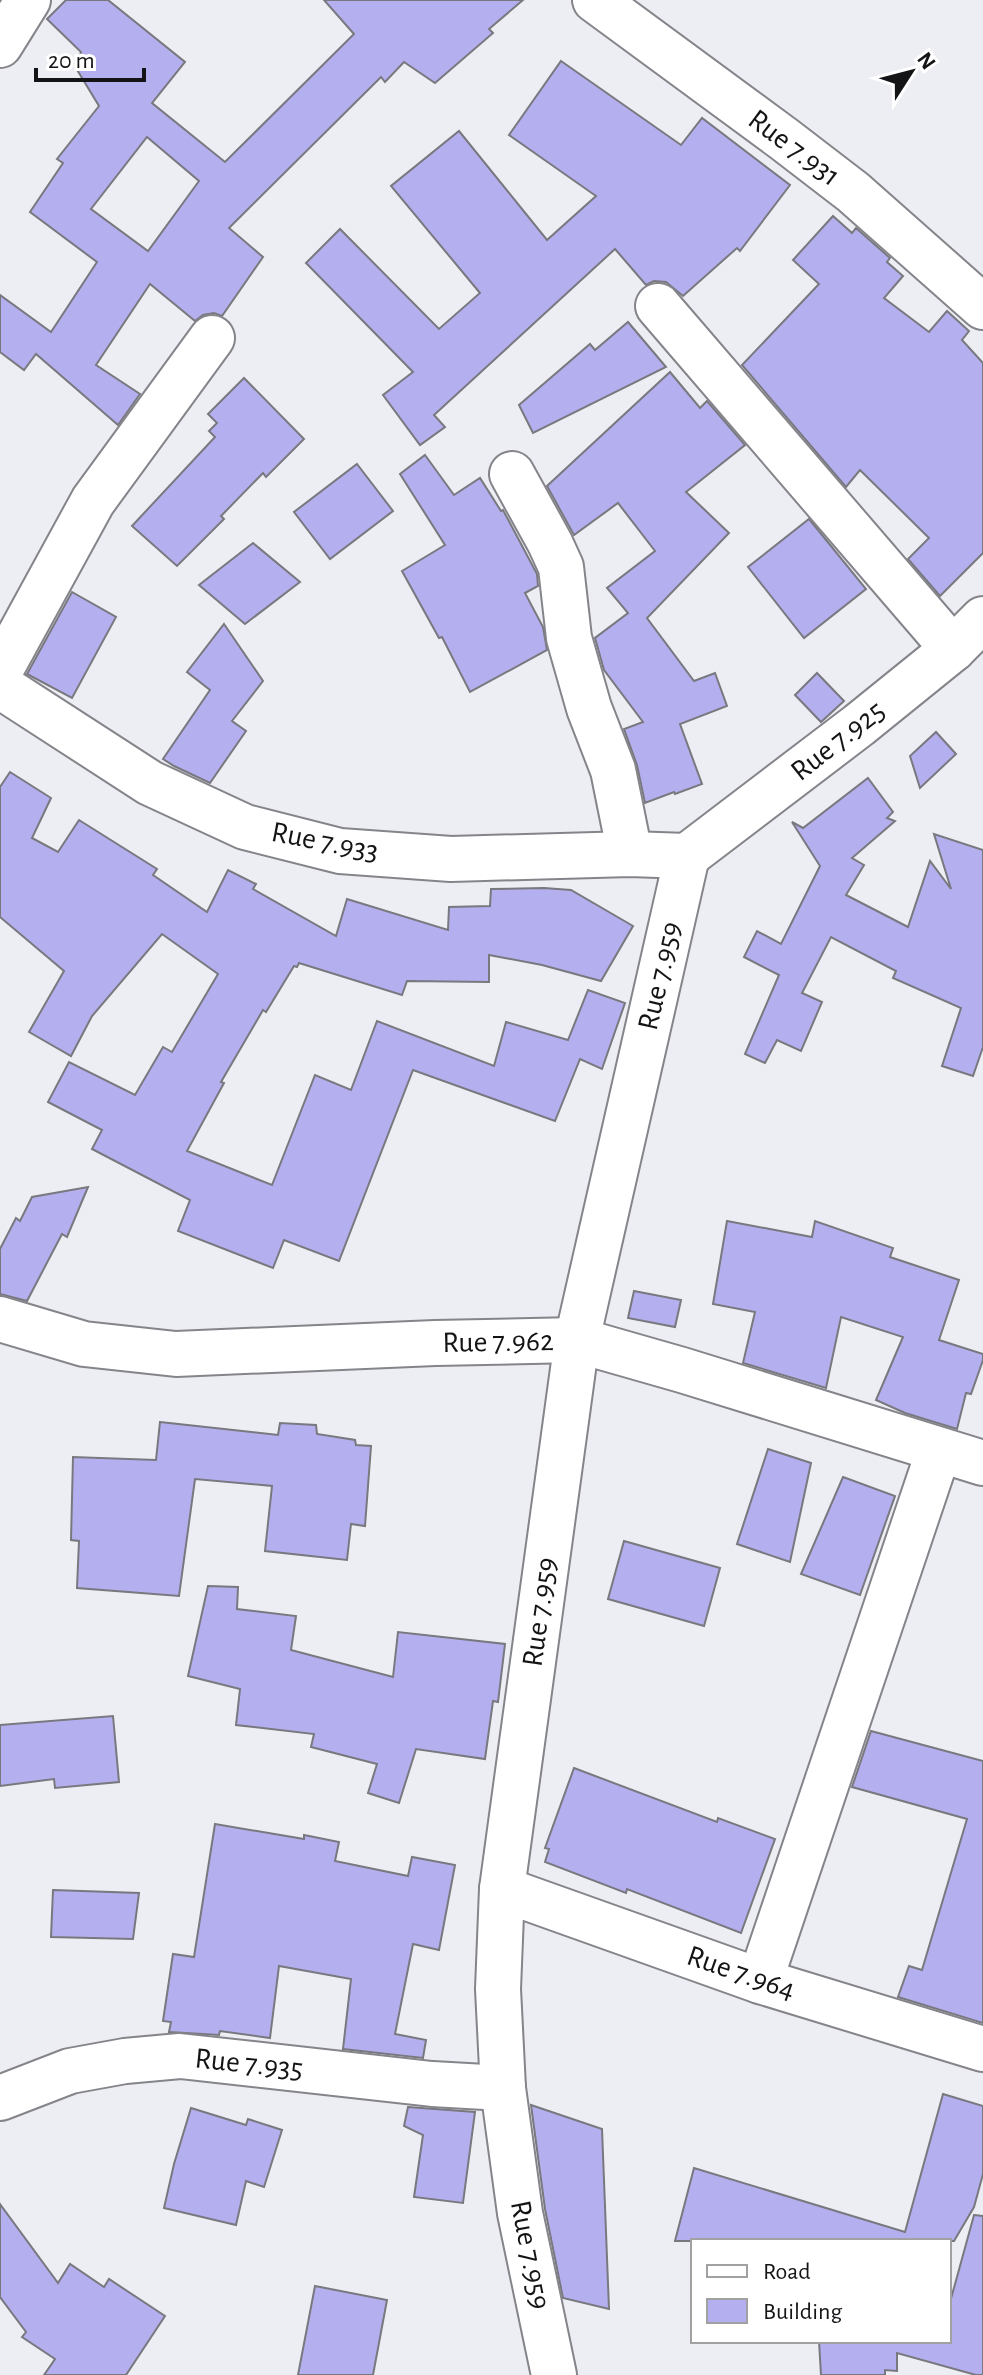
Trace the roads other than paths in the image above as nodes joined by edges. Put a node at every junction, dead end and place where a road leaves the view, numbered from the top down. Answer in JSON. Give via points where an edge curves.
{"nodes":[{"id":1,"x":28,"y":0,"type":"edge"},
{"id":2,"x":595,"y":0,"type":"edge"},
{"id":3,"x":0,"y":45,"type":"edge"},
{"id":4,"x":658,"y":306,"type":"dead end"},
{"id":5,"x":983,"y":307,"type":"edge"},
{"id":6,"x":212,"y":338,"type":"dead end"},
{"id":7,"x":512,"y":474,"type":"dead end"},
{"id":8,"x":968,"y":634,"type":"edge"},
{"id":9,"x":0,"y":671,"type":"edge"},
{"id":10,"x":0,"y":686,"type":"edge"},
{"id":11,"x":630,"y":854,"type":"junction"},
{"id":12,"x":687,"y":856,"type":"junction"},
{"id":13,"x":0,"y":1319,"type":"edge"},
{"id":14,"x":577,"y":1340,"type":"junction"},
{"id":15,"x":939,"y":1450,"type":"junction"},
{"id":16,"x":983,"y":1463,"type":"edge"},
{"id":17,"x":502,"y":1889,"type":"junction"},
{"id":18,"x":760,"y":1981,"type":"junction"},
{"id":19,"x":983,"y":2049,"type":"edge"},
{"id":20,"x":503,"y":2088,"type":"junction"},
{"id":21,"x":0,"y":2098,"type":"edge"},
{"id":22,"x":554,"y":2375,"type":"edge"}],
"edges":[{"from":1,"to":3,"type":"street"},
{"from":2,"to":5,"type":"street","name":"Rue 7.931","via":[[853,192]]},
{"from":4,"to":8,"type":"street"},
{"from":6,"to":9,"type":"street","via":[[93,501]]},
{"from":7,"to":11,"type":"street","via":[[561,567],[569,638],[613,770]]},
{"from":8,"to":12,"type":"street","name":"Rue 7.925"},
{"from":10,"to":11,"type":"street","name":"Rue 7.933","via":[[150,783],[245,827],[340,851],[420,857]]},
{"from":11,"to":12,"type":"street","name":"Rue 7.933"},
{"from":12,"to":14,"type":"street","name":"Rue 7.959"},
{"from":13,"to":14,"type":"street","name":"Rue 7.962","via":[[84,1344],[176,1354]]},
{"from":14,"to":15,"type":"street","name":"Rue 7.962"},
{"from":14,"to":17,"type":"street","name":"Rue 7.959"},
{"from":15,"to":16,"type":"street","name":"Rue 7.962"},
{"from":15,"to":18,"type":"street"},
{"from":17,"to":18,"type":"street","name":"Rue 7.964"},
{"from":17,"to":20,"type":"street","name":"Rue 7.959","via":[[498,1989]]},
{"from":18,"to":19,"type":"street","name":"Rue 7.964"},
{"from":20,"to":21,"type":"street","name":"Rue 7.935","via":[[180,2056],[70,2071]]},
{"from":20,"to":22,"type":"street","name":"Rue 7.959","via":[[520,2213]]}]}
